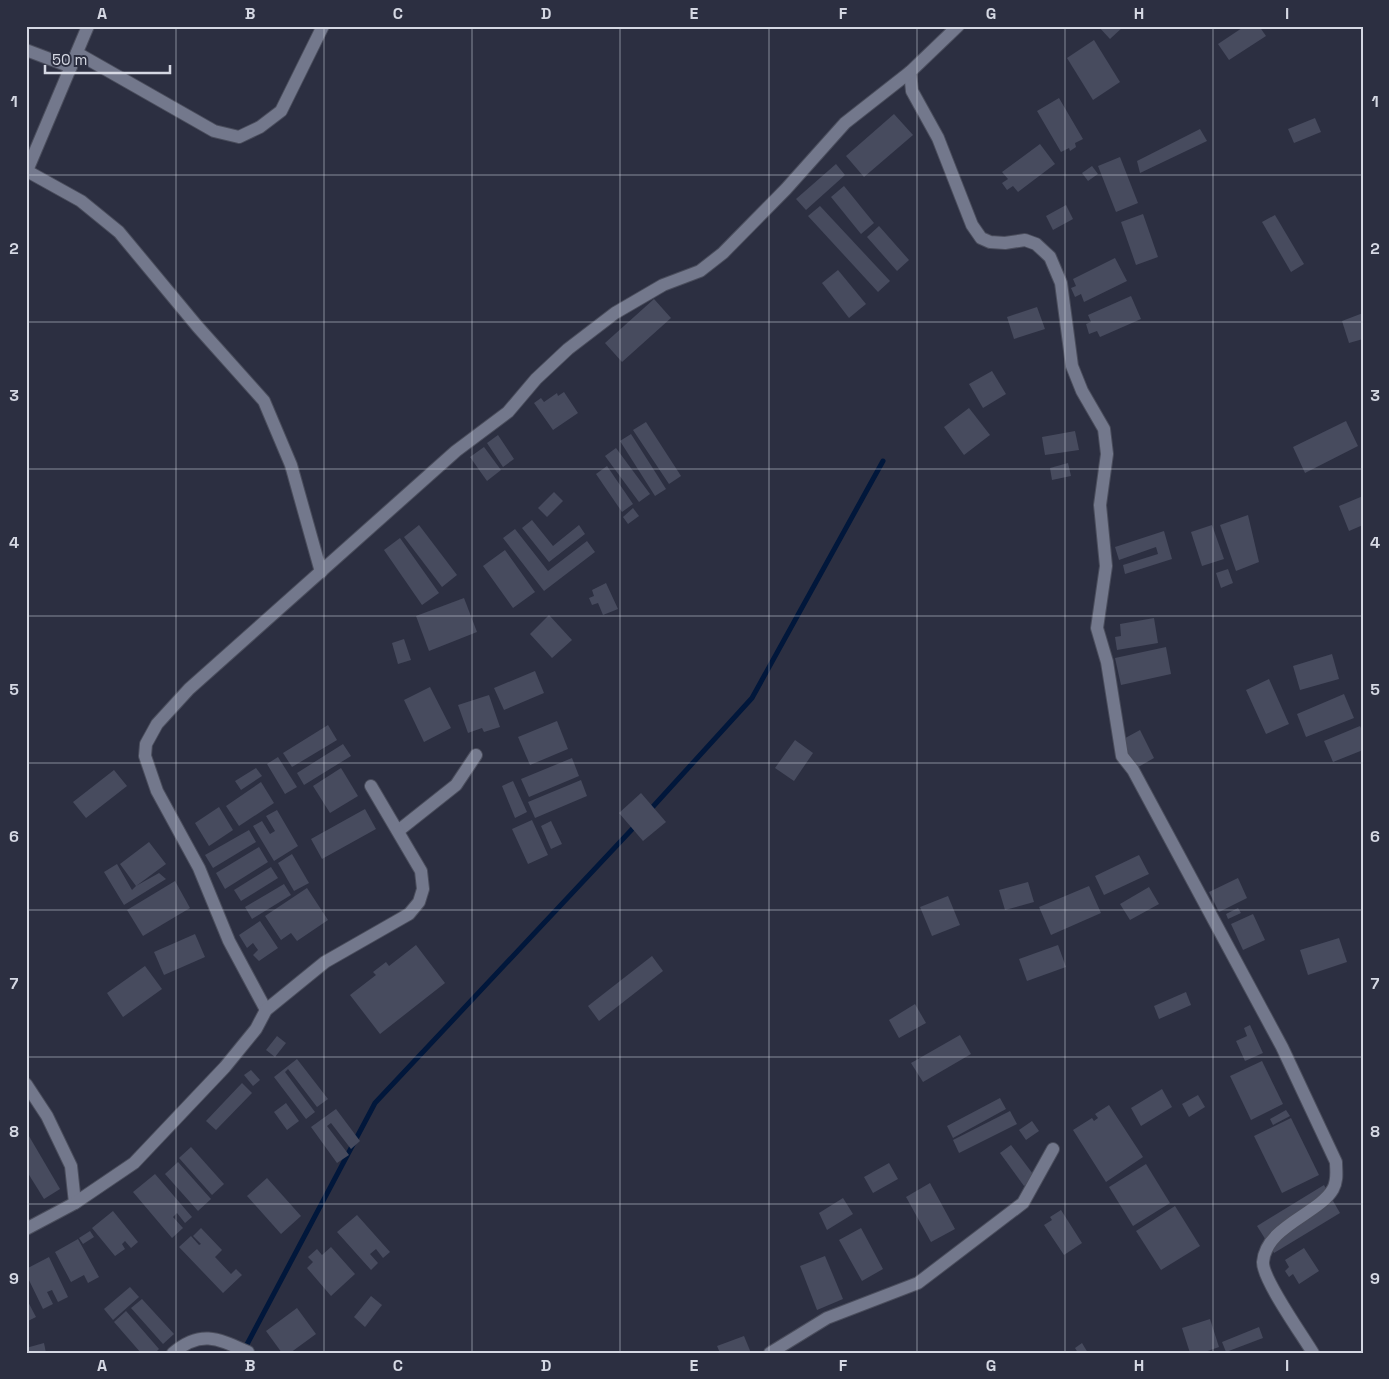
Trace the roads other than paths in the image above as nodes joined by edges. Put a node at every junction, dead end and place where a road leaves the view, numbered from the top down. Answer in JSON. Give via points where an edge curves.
{"nodes":[{"id":1,"x":88,"y":26,"type":"edge"},
{"id":2,"x":323,"y":26,"type":"edge"},
{"id":3,"x":958,"y":26,"type":"edge"},
{"id":4,"x":26,"y":50,"type":"edge"},
{"id":5,"x":77,"y":54,"type":"junction"},
{"id":6,"x":71,"y":67,"type":"junction"},
{"id":7,"x":910,"y":72,"type":"junction"},
{"id":8,"x":891,"y":86,"type":"junction"},
{"id":9,"x":912,"y":91,"type":"junction"},
{"id":10,"x":27,"y":172,"type":"edge"},
{"id":11,"x":321,"y":572,"type":"junction"},
{"id":12,"x":476,"y":755,"type":"dead end"},
{"id":13,"x":372,"y":786,"type":"dead end"},
{"id":14,"x":398,"y":831,"type":"junction"},
{"id":15,"x":266,"y":1010,"type":"junction"},
{"id":16,"x":26,"y":1084,"type":"edge"},
{"id":17,"x":1053,"y":1149,"type":"dead end"},
{"id":18,"x":75,"y":1203,"type":"junction"},
{"id":19,"x":26,"y":1229,"type":"edge"},
{"id":20,"x":248,"y":1352,"type":"edge"},
{"id":21,"x":173,"y":1353,"type":"edge"},
{"id":22,"x":770,"y":1353,"type":"edge"},
{"id":23,"x":1313,"y":1353,"type":"edge"}],
"edges":[{"from":1,"to":5,"type":"street"},
{"from":2,"to":5,"type":"street","via":[[281,111],[260,127],[239,137],[214,131]]},
{"from":3,"to":7,"type":"street"},
{"from":4,"to":6,"type":"street"},
{"from":5,"to":6,"type":"street"},
{"from":6,"to":10,"type":"street"},
{"from":7,"to":8,"type":"street"},
{"from":7,"to":9,"type":"street"},
{"from":8,"to":9,"type":"street"},
{"from":8,"to":11,"type":"street","via":[[845,123],[723,253],[700,271],[663,285],[615,313],[568,349],[508,412],[456,451]]},
{"from":9,"to":23,"type":"street","via":[[938,138],[972,225],[981,238],[990,242],[1025,240],[1036,244],[1050,257],[1060,283],[1072,366],[1104,429],[1107,454],[1100,505],[1106,566],[1097,628],[1109,671],[1122,756],[1133,770],[1282,1047],[1336,1162],[1337,1177],[1333,1189],[1285,1227],[1268,1249],[1263,1263],[1268,1279]]},
{"from":10,"to":11,"type":"street","via":[[81,200],[119,232],[264,401],[291,465]]},
{"from":11,"to":15,"type":"street","via":[[189,689],[157,724],[146,744],[145,756],[157,791],[199,868],[229,941]]},
{"from":12,"to":14,"type":"street","via":[[456,784]]},
{"from":13,"to":14,"type":"street"},
{"from":14,"to":15,"type":"street","via":[[421,871],[423,889],[419,902],[395,924],[324,962]]},
{"from":15,"to":18,"type":"street","via":[[256,1029],[225,1067],[134,1162]]},
{"from":16,"to":18,"type":"street","via":[[47,1116],[71,1166]]},
{"from":17,"to":22,"type":"street","via":[[1023,1203],[918,1283],[827,1318]]},
{"from":18,"to":19,"type":"street"},
{"from":20,"to":21,"type":"street","via":[[218,1339],[202,1338]]}]}
